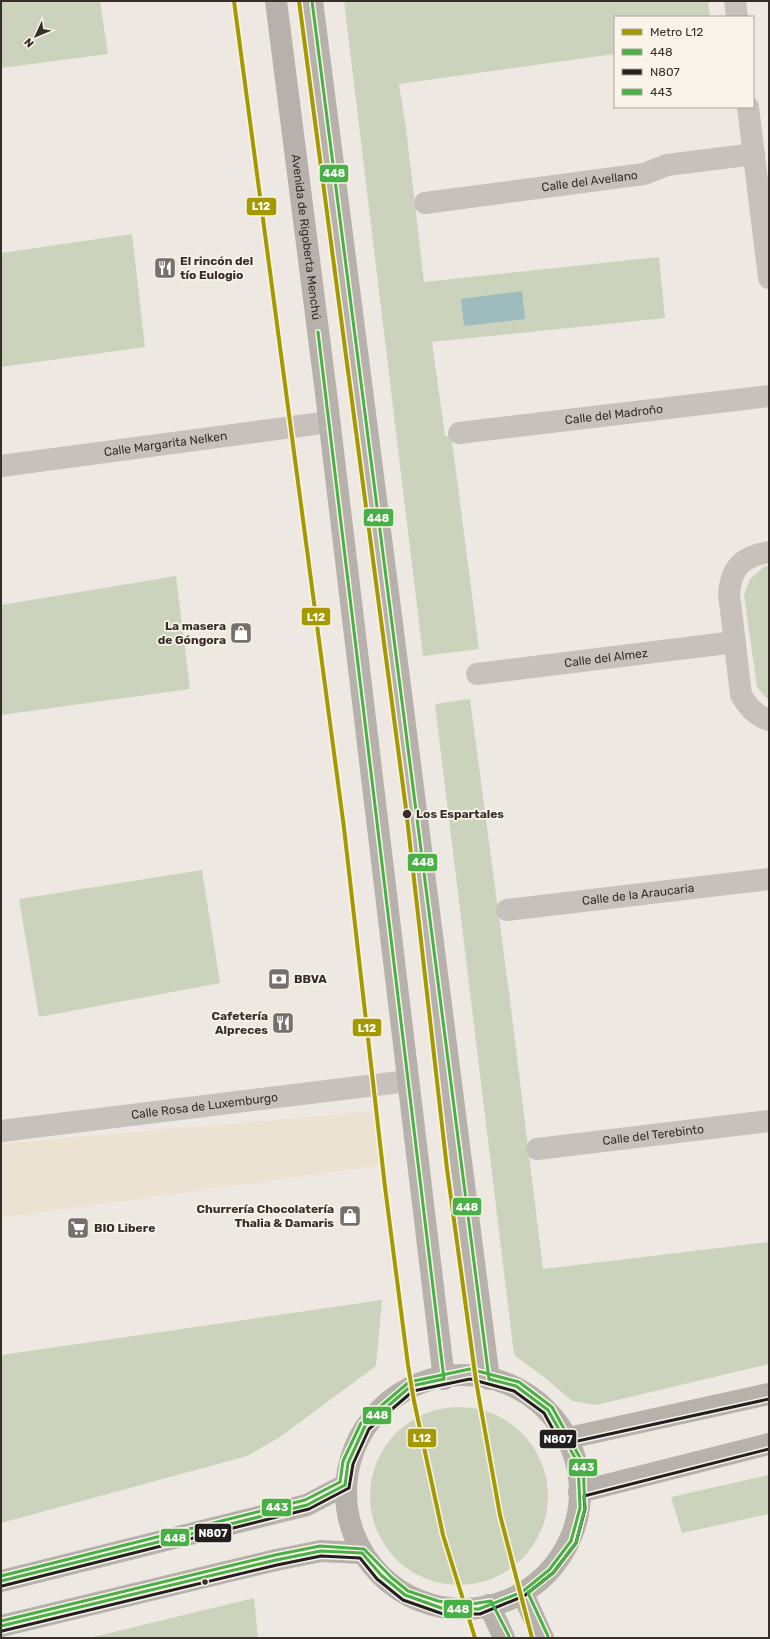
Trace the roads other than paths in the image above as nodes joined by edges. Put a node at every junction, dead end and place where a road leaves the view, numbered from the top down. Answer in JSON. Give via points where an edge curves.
{"nodes":[{"id":1,"x":276,"y":1,"type":"edge"},
{"id":2,"x":312,"y":1,"type":"edge"},
{"id":3,"x":735,"y":1,"type":"edge"},
{"id":4,"x":737,"y":16,"type":"edge"},
{"id":5,"x":748,"y":108,"type":"edge"},
{"id":6,"x":754,"y":154,"type":"junction"},
{"id":7,"x":425,"y":203,"type":"dead end"},
{"id":8,"x":769,"y":278,"type":"edge"},
{"id":9,"x":769,"y":396,"type":"edge"},
{"id":10,"x":329,"y":422,"type":"junction"},
{"id":11,"x":459,"y":433,"type":"dead end"},
{"id":12,"x":1,"y":466,"type":"edge"},
{"id":13,"x":769,"y":552,"type":"edge"},
{"id":14,"x":735,"y":642,"type":"junction"},
{"id":15,"x":477,"y":674,"type":"dead end"},
{"id":16,"x":769,"y":720,"type":"edge"},
{"id":17,"x":769,"y":879,"type":"edge"},
{"id":18,"x":506,"y":910,"type":"dead end"},
{"id":19,"x":408,"y":1081,"type":"junction"},
{"id":20,"x":769,"y":1121,"type":"edge"},
{"id":21,"x":1,"y":1131,"type":"edge"},
{"id":22,"x":537,"y":1149,"type":"dead end"},
{"id":23,"x":444,"y":1379,"type":"junction"},
{"id":24,"x":489,"y":1379,"type":"junction"},
{"id":25,"x":769,"y":1394,"type":"edge"},
{"id":26,"x":564,"y":1439,"type":"junction"},
{"id":27,"x":769,"y":1444,"type":"edge"},
{"id":28,"x":345,"y":1486,"type":"junction"},
{"id":29,"x":579,"y":1492,"type":"junction"},
{"id":30,"x":362,"y":1553,"type":"junction"},
{"id":31,"x":1,"y":1581,"type":"edge"},
{"id":32,"x":522,"y":1592,"type":"junction"},
{"id":33,"x":489,"y":1605,"type":"junction"},
{"id":34,"x":1,"y":1626,"type":"edge"},
{"id":35,"x":504,"y":1638,"type":"edge"},
{"id":36,"x":543,"y":1638,"type":"edge"}],
"edges":[{"from":1,"to":10,"type":"street","name":"Avenida de Rigoberta Menchú"},
{"from":2,"to":24,"type":"street"},
{"from":3,"to":4,"type":"street"},
{"from":5,"to":6,"type":"street"},
{"from":6,"to":7,"type":"street","name":"Calle del Avellano","via":[[667,165],[644,174]]},
{"from":6,"to":8,"type":"street"},
{"from":9,"to":11,"type":"street","name":"Calle del Madroño"},
{"from":10,"to":12,"type":"street","name":"Calle Margarita Nelken"},
{"from":10,"to":19,"type":"street","name":"Avenida de Rigoberta Menchú"},
{"from":13,"to":14,"type":"street","via":[[747,558],[730,579],[729,594]]},
{"from":14,"to":15,"type":"street","name":"Calle del Almez"},
{"from":14,"to":16,"type":"street","via":[[741,695],[749,708]]},
{"from":17,"to":18,"type":"street","name":"Calle de la Araucaria"},
{"from":19,"to":21,"type":"street","name":"Calle Rosa de Luxemburgo"},
{"from":19,"to":23,"type":"street","name":"Avenida de Rigoberta Menchú"},
{"from":20,"to":22,"type":"street","name":"Calle del Terebinto"},
{"from":23,"to":24,"type":"street","via":[[470,1374]]},
{"from":23,"to":28,"type":"street","via":[[411,1386],[365,1426],[348,1463]]},
{"from":24,"to":26,"type":"street","via":[[516,1386],[548,1410]]},
{"from":25,"to":26,"type":"street"},
{"from":26,"to":29,"type":"street","via":[[578,1463]]},
{"from":27,"to":29,"type":"street"},
{"from":28,"to":30,"type":"street","via":[[349,1521]]},
{"from":28,"to":31,"type":"street","via":[[307,1505]]},
{"from":29,"to":32,"type":"street","via":[[580,1508],[571,1541],[549,1570]]},
{"from":30,"to":33,"type":"street","via":[[381,1575],[405,1595],[444,1608],[479,1609]]},
{"from":30,"to":34,"type":"street","via":[[321,1551],[276,1560]]},
{"from":32,"to":33,"type":"street"},
{"from":32,"to":36,"type":"street"},
{"from":33,"to":35,"type":"street"}]}
